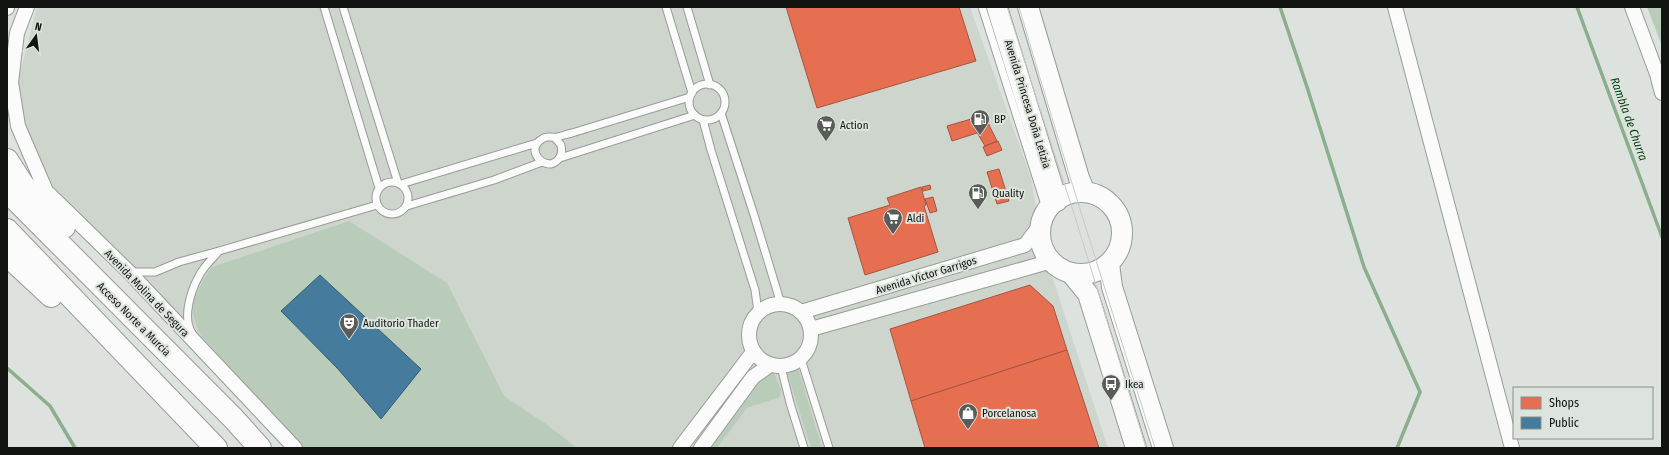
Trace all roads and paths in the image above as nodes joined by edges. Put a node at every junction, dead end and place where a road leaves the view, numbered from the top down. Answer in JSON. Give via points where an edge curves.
{"nodes":[{"id":1,"x":27,"y":7,"type":"edge"},
{"id":2,"x":324,"y":7,"type":"edge"},
{"id":3,"x":343,"y":7,"type":"edge"},
{"id":4,"x":666,"y":7,"type":"edge"},
{"id":5,"x":687,"y":7,"type":"edge"},
{"id":6,"x":982,"y":7,"type":"edge"},
{"id":7,"x":997,"y":7,"type":"edge"},
{"id":8,"x":1028,"y":7,"type":"edge"},
{"id":9,"x":1395,"y":7,"type":"edge"},
{"id":10,"x":1632,"y":7,"type":"edge"},
{"id":11,"x":710,"y":85,"type":"junction"},
{"id":12,"x":1662,"y":93,"type":"edge"},
{"id":13,"x":691,"y":95,"type":"junction"},
{"id":14,"x":721,"y":113,"type":"junction"},
{"id":15,"x":695,"y":115,"type":"junction"},
{"id":16,"x":703,"y":120,"type":"junction"},
{"id":17,"x":554,"y":138,"type":"junction"},
{"id":18,"x":537,"y":143,"type":"junction"},
{"id":19,"x":560,"y":158,"type":"junction"},
{"id":20,"x":7,"y":160,"type":"edge"},
{"id":21,"x":542,"y":162,"type":"junction"},
{"id":22,"x":400,"y":184,"type":"junction"},
{"id":23,"x":379,"y":188,"type":"junction"},
{"id":24,"x":7,"y":191,"type":"edge"},
{"id":25,"x":1085,"y":192,"type":"junction"},
{"id":26,"x":377,"y":205,"type":"junction"},
{"id":27,"x":407,"y":206,"type":"junction"},
{"id":28,"x":1048,"y":212,"type":"junction"},
{"id":29,"x":7,"y":230,"type":"edge"},
{"id":30,"x":7,"y":241,"type":"edge"},
{"id":31,"x":219,"y":251,"type":"junction"},
{"id":32,"x":7,"y":255,"type":"edge"},
{"id":33,"x":1048,"y":258,"type":"junction"},
{"id":34,"x":1109,"y":264,"type":"junction"},
{"id":35,"x":129,"y":272,"type":"junction"},
{"id":36,"x":1071,"y":273,"type":"junction"},
{"id":37,"x":781,"y":304,"type":"junction"},
{"id":38,"x":758,"y":312,"type":"junction"},
{"id":39,"x":801,"y":312,"type":"junction"},
{"id":40,"x":811,"y":329,"type":"junction"},
{"id":41,"x":111,"y":348,"type":"junction"},
{"id":42,"x":753,"y":352,"type":"junction"},
{"id":43,"x":210,"y":359,"type":"junction"},
{"id":44,"x":801,"y":359,"type":"junction"},
{"id":45,"x":776,"y":366,"type":"junction"},
{"id":46,"x":233,"y":418,"type":"junction"},
{"id":47,"x":215,"y":448,"type":"edge"},
{"id":48,"x":260,"y":448,"type":"edge"},
{"id":49,"x":295,"y":448,"type":"edge"},
{"id":50,"x":680,"y":448,"type":"edge"},
{"id":51,"x":701,"y":448,"type":"edge"},
{"id":52,"x":804,"y":448,"type":"edge"},
{"id":53,"x":828,"y":448,"type":"edge"},
{"id":54,"x":1136,"y":448,"type":"edge"},
{"id":55,"x":1163,"y":448,"type":"edge"},
{"id":56,"x":1512,"y":448,"type":"edge"}],
"edges":[{"from":1,"to":35,"type":"street","name":"Avenida Molina de Segura","via":[[17,33],[11,82],[18,126],[46,191]]},
{"from":2,"to":23,"type":"lane"},
{"from":3,"to":22,"type":"lane"},
{"from":4,"to":13,"type":"lane"},
{"from":5,"to":11,"type":"lane"},
{"from":6,"to":28,"type":"lane"},
{"from":7,"to":28,"type":"street","name":"Avenida Princesa Doña Letizia"},
{"from":8,"to":25,"type":"street"},
{"from":9,"to":56,"type":"street"},
{"from":10,"to":12,"type":"street"},
{"from":11,"to":13,"type":"lane","via":[[697,88]]},
{"from":11,"to":14,"type":"lane","via":[[722,92],[724,106]]},
{"from":13,"to":15,"type":"lane","via":[[690,107]]},
{"from":13,"to":17,"type":"lane"},
{"from":14,"to":16,"type":"lane","via":[[716,118]]},
{"from":14,"to":37,"type":"lane"},
{"from":15,"to":16,"type":"lane"},
{"from":15,"to":19,"type":"lane"},
{"from":16,"to":38,"type":"lane","via":[[754,290]]},
{"from":17,"to":18,"type":"lane","via":[[545,137]]},
{"from":17,"to":19,"type":"lane","via":[[561,144]]},
{"from":18,"to":21,"type":"lane","via":[[536,156]]},
{"from":18,"to":22,"type":"lane"},
{"from":19,"to":21,"type":"lane","via":[[551,164]]},
{"from":20,"to":46,"type":"highway","via":[[24,185],[159,324]]},
{"from":21,"to":27,"type":"lane","via":[[500,178]]},
{"from":22,"to":23,"type":"lane","via":[[386,183]]},
{"from":22,"to":27,"type":"lane","via":[[407,191]]},
{"from":23,"to":26,"type":"lane","via":[[376,196]]},
{"from":24,"to":46,"type":"highway","name":"Acceso Norte a Murcia"},
{"from":25,"to":28,"type":"street","via":[[1070,194]]},
{"from":25,"to":34,"type":"street","via":[[1095,194],[1108,202],[1117,213],[1122,227],[1122,242]]},
{"from":26,"to":27,"type":"lane","via":[[392,215],[403,211]]},
{"from":26,"to":31,"type":"lane"},
{"from":28,"to":33,"type":"street","via":[[1042,245]]},
{"from":28,"to":39,"type":"street","name":"Avenida Víctor Garrigos","via":[[1025,245]]},
{"from":29,"to":47,"type":"highway"},
{"from":30,"to":41,"type":"highway"},
{"from":31,"to":35,"type":"lane","via":[[178,262],[155,272]]},
{"from":31,"to":43,"type":"lane","via":[[199,275],[188,304],[188,328]]},
{"from":32,"to":41,"type":"highway"},
{"from":33,"to":36,"type":"street","via":[[1058,267]]},
{"from":33,"to":40,"type":"street","name":"Avenida Víctor Garrigos","via":[[1044,263]]},
{"from":34,"to":36,"type":"street","via":[[1096,272]]},
{"from":34,"to":55,"type":"street","via":[[1112,287]]},
{"from":35,"to":43,"type":"street","name":"Avenida Molina de Segura"},
{"from":36,"to":54,"type":"street","via":[[1088,294]]},
{"from":37,"to":38,"type":"street","via":[[768,306]]},
{"from":37,"to":39,"type":"street","via":[[792,306]]},
{"from":38,"to":42,"type":"street","via":[[748,331]]},
{"from":39,"to":40,"type":"street"},
{"from":40,"to":44,"type":"street","via":[[808,351]]},
{"from":41,"to":47,"type":"highway"},
{"from":42,"to":45,"type":"street","via":[[760,360]]},
{"from":42,"to":50,"type":"street"},
{"from":43,"to":49,"type":"street","name":"Avenida Molina de Segura"},
{"from":44,"to":45,"type":"street","via":[[791,365]]},
{"from":44,"to":53,"type":"lane"},
{"from":45,"to":51,"type":"street","via":[[753,377]]},
{"from":45,"to":52,"type":"lane"},
{"from":46,"to":48,"type":"highway","name":"Acceso Norte a Murcia"}]}
